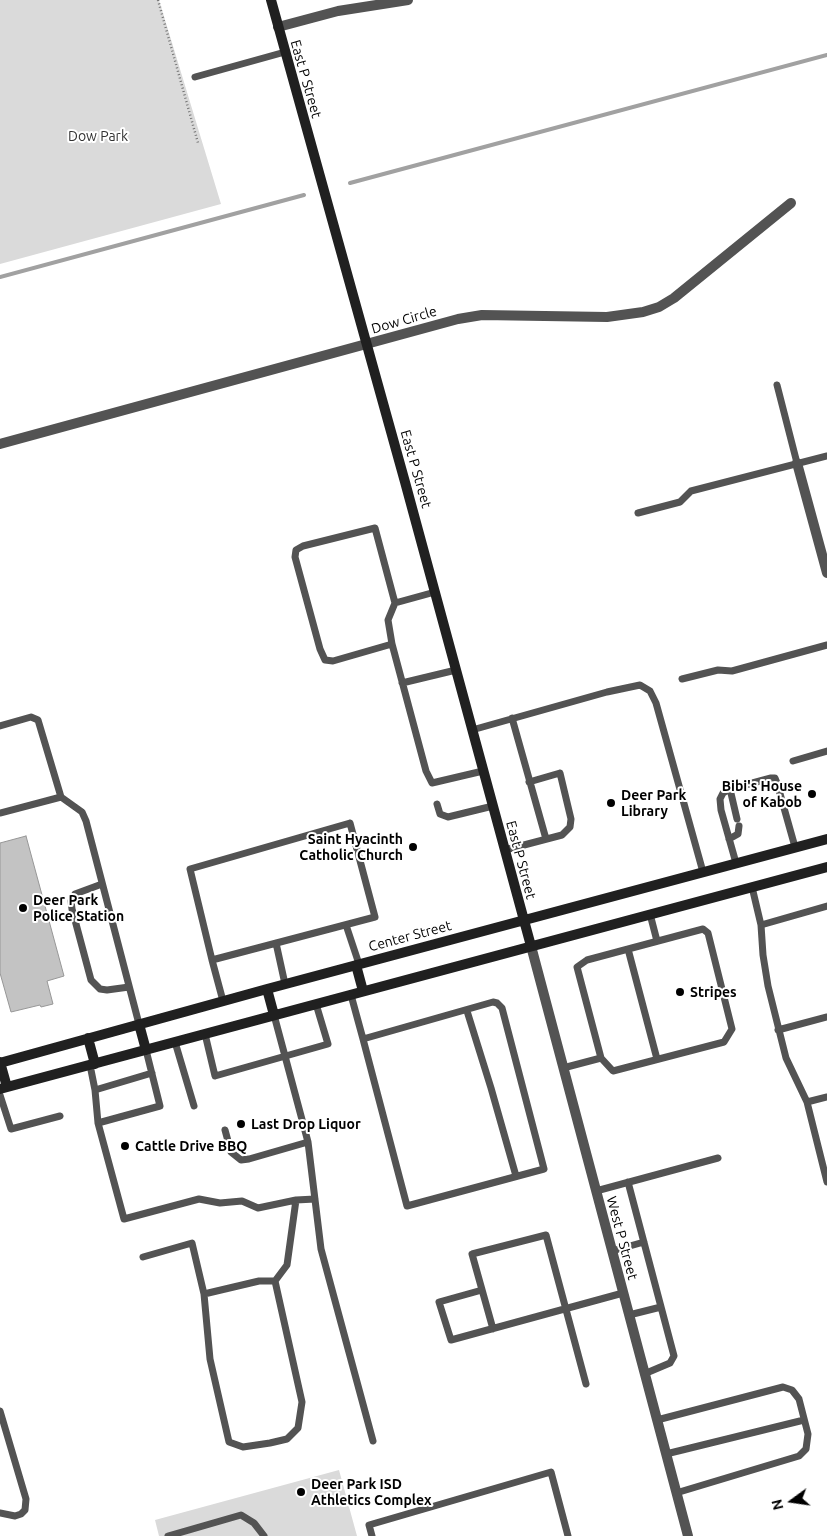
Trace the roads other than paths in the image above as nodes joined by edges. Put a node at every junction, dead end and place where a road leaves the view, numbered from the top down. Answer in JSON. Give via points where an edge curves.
{"nodes":[{"id":1,"x":271,"y":0,"type":"edge"},
{"id":2,"x":408,"y":0,"type":"edge"},
{"id":3,"x":278,"y":27,"type":"junction"},
{"id":4,"x":285,"y":52,"type":"junction"},
{"id":5,"x":195,"y":77,"type":"dead end"},
{"id":6,"x":791,"y":203,"type":"dead end"},
{"id":7,"x":366,"y":344,"type":"junction"},
{"id":8,"x":778,"y":385,"type":"dead end"},
{"id":9,"x":0,"y":444,"type":"edge"},
{"id":10,"x":827,"y":456,"type":"edge"},
{"id":11,"x":797,"y":463,"type":"junction"},
{"id":12,"x":638,"y":513,"type":"dead end"},
{"id":13,"x":827,"y":573,"type":"edge"},
{"id":14,"x":435,"y":592,"type":"junction"},
{"id":15,"x":395,"y":602,"type":"junction"},
{"id":16,"x":392,"y":644,"type":"junction"},
{"id":17,"x":827,"y":645,"type":"edge"},
{"id":18,"x":456,"y":670,"type":"junction"},
{"id":19,"x":682,"y":679,"type":"dead end"},
{"id":20,"x":402,"y":683,"type":"junction"},
{"id":21,"x":512,"y":718,"type":"junction"},
{"id":22,"x":0,"y":726,"type":"edge"},
{"id":23,"x":472,"y":730,"type":"junction"},
{"id":24,"x":827,"y":751,"type":"edge"},
{"id":25,"x":793,"y":761,"type":"dead end"},
{"id":26,"x":483,"y":771,"type":"junction"},
{"id":27,"x":530,"y":782,"type":"junction"},
{"id":28,"x":730,"y":789,"type":"junction"},
{"id":29,"x":61,"y":797,"type":"junction"},
{"id":30,"x":438,"y":804,"type":"dead end"},
{"id":31,"x":493,"y":806,"type":"junction"},
{"id":32,"x":0,"y":813,"type":"edge"},
{"id":33,"x":729,"y":838,"type":"junction"},
{"id":34,"x":546,"y":839,"type":"junction"},
{"id":35,"x":827,"y":839,"type":"edge"},
{"id":36,"x":796,"y":847,"type":"junction"},
{"id":37,"x":504,"y":850,"type":"junction"},
{"id":38,"x":736,"y":863,"type":"junction"},
{"id":39,"x":827,"y":867,"type":"edge"},
{"id":40,"x":703,"y":872,"type":"junction"},
{"id":41,"x":102,"y":884,"type":"junction"},
{"id":42,"x":752,"y":887,"type":"junction"},
{"id":43,"x":827,"y":906,"type":"edge"},
{"id":44,"x":650,"y":914,"type":"junction"},
{"id":45,"x":523,"y":920,"type":"junction"},
{"id":46,"x":761,"y":924,"type":"junction"},
{"id":47,"x":346,"y":925,"type":"junction"},
{"id":48,"x":658,"y":941,"type":"junction"},
{"id":49,"x":276,"y":943,"type":"junction"},
{"id":50,"x":530,"y":946,"type":"junction"},
{"id":51,"x":628,"y":949,"type":"junction"},
{"id":52,"x":212,"y":960,"type":"junction"},
{"id":53,"x":358,"y":964,"type":"junction"},
{"id":54,"x":285,"y":984,"type":"junction"},
{"id":55,"x":129,"y":987,"type":"junction"},
{"id":56,"x":267,"y":989,"type":"junction"},
{"id":57,"x":364,"y":991,"type":"junction"},
{"id":58,"x":352,"y":994,"type":"junction"},
{"id":59,"x":223,"y":1001,"type":"junction"},
{"id":60,"x":316,"y":1004,"type":"junction"},
{"id":61,"x":467,"y":1011,"type":"junction"},
{"id":62,"x":274,"y":1015,"type":"junction"},
{"id":63,"x":827,"y":1017,"type":"edge"},
{"id":64,"x":139,"y":1024,"type":"junction"},
{"id":65,"x":778,"y":1030,"type":"junction"},
{"id":66,"x":205,"y":1034,"type":"junction"},
{"id":67,"x":88,"y":1038,"type":"junction"},
{"id":68,"x":363,"y":1039,"type":"junction"},
{"id":69,"x":175,"y":1042,"type":"junction"},
{"id":70,"x":146,"y":1050,"type":"junction"},
{"id":71,"x":285,"y":1057,"type":"junction"},
{"id":72,"x":601,"y":1058,"type":"junction"},
{"id":73,"x":657,"y":1059,"type":"junction"},
{"id":74,"x":0,"y":1062,"type":"edge"},
{"id":75,"x":92,"y":1064,"type":"junction"},
{"id":76,"x":563,"y":1068,"type":"junction"},
{"id":77,"x":152,"y":1073,"type":"junction"},
{"id":78,"x":2,"y":1090,"type":"edge"},
{"id":79,"x":95,"y":1090,"type":"junction"},
{"id":80,"x":827,"y":1097,"type":"edge"},
{"id":81,"x":806,"y":1102,"type":"junction"},
{"id":82,"x":194,"y":1106,"type":"dead end"},
{"id":83,"x":60,"y":1116,"type":"dead end"},
{"id":84,"x":98,"y":1123,"type":"junction"},
{"id":85,"x":225,"y":1130,"type":"dead end"},
{"id":86,"x":308,"y":1142,"type":"junction"},
{"id":87,"x":718,"y":1158,"type":"dead end"},
{"id":88,"x":516,"y":1176,"type":"junction"},
{"id":89,"x":628,"y":1182,"type":"junction"},
{"id":90,"x":827,"y":1182,"type":"edge"},
{"id":91,"x":596,"y":1191,"type":"junction"},
{"id":92,"x":315,"y":1199,"type":"junction"},
{"id":93,"x":296,"y":1200,"type":"junction"},
{"id":94,"x":644,"y":1242,"type":"junction"},
{"id":95,"x":612,"y":1251,"type":"junction"},
{"id":96,"x":144,"y":1257,"type":"dead end"},
{"id":97,"x":275,"y":1281,"type":"junction"},
{"id":98,"x":482,"y":1290,"type":"junction"},
{"id":99,"x":623,"y":1293,"type":"junction"},
{"id":100,"x":204,"y":1294,"type":"junction"},
{"id":101,"x":661,"y":1307,"type":"junction"},
{"id":102,"x":566,"y":1309,"type":"junction"},
{"id":103,"x":629,"y":1315,"type":"junction"},
{"id":104,"x":493,"y":1329,"type":"junction"},
{"id":105,"x":644,"y":1374,"type":"junction"},
{"id":106,"x":586,"y":1384,"type":"dead end"},
{"id":107,"x":0,"y":1411,"type":"edge"},
{"id":108,"x":657,"y":1420,"type":"junction"},
{"id":109,"x":804,"y":1420,"type":"junction"},
{"id":110,"x":373,"y":1441,"type":"dead end"},
{"id":111,"x":666,"y":1454,"type":"junction"},
{"id":112,"x":676,"y":1493,"type":"junction"},
{"id":113,"x":0,"y":1513,"type":"edge"},
{"id":114,"x":168,"y":1536,"type":"edge"},
{"id":115,"x":264,"y":1536,"type":"edge"},
{"id":116,"x":372,"y":1536,"type":"edge"},
{"id":117,"x":568,"y":1536,"type":"edge"},
{"id":118,"x":688,"y":1536,"type":"edge"}],
"edges":[{"from":1,"to":3,"type":"main road","name":"East P Street"},
{"from":2,"to":3,"type":"street","via":[[338,11]]},
{"from":3,"to":4,"type":"main road","name":"East P Street"},
{"from":4,"to":5,"type":"lane"},
{"from":4,"to":7,"type":"main road","name":"East P Street"},
{"from":6,"to":7,"type":"street","name":"Dow Circle","via":[[659,307],[607,317],[482,315]]},
{"from":7,"to":9,"type":"street","name":"Dow Circle"},
{"from":7,"to":14,"type":"main road","name":"East P Street"},
{"from":8,"to":11,"type":"lane"},
{"from":10,"to":11,"type":"lane"},
{"from":11,"to":12,"type":"lane","via":[[691,491],[680,502]]},
{"from":11,"to":13,"type":"street"},
{"from":14,"to":15,"type":"lane"},
{"from":14,"to":18,"type":"main road","name":"East P Street"},
{"from":15,"to":16,"type":"lane","via":[[388,620]]},
{"from":15,"to":16,"type":"lane","via":[[375,528],[296,550],[295,557],[324,660],[333,661]]},
{"from":16,"to":20,"type":"lane"},
{"from":17,"to":19,"type":"lane","via":[[732,670]]},
{"from":18,"to":20,"type":"lane"},
{"from":18,"to":23,"type":"main road","name":"East P Street"},
{"from":20,"to":26,"type":"lane","via":[[433,786]]},
{"from":21,"to":23,"type":"lane"},
{"from":21,"to":27,"type":"lane"},
{"from":21,"to":40,"type":"lane","via":[[607,692],[640,686],[650,691]]},
{"from":22,"to":29,"type":"lane","via":[[31,717],[38,720]]},
{"from":23,"to":26,"type":"main road","name":"East P Street"},
{"from":24,"to":25,"type":"lane"},
{"from":26,"to":31,"type":"main road","name":"East P Street"},
{"from":27,"to":34,"type":"lane"},
{"from":27,"to":34,"type":"lane","via":[[560,774],[570,827],[562,835]]},
{"from":28,"to":33,"type":"lane","via":[[720,799]]},
{"from":28,"to":33,"type":"lane","via":[[738,834]]},
{"from":28,"to":36,"type":"lane","via":[[775,778]]},
{"from":29,"to":32,"type":"lane"},
{"from":29,"to":41,"type":"lane","via":[[82,812],[86,820]]},
{"from":30,"to":31,"type":"lane","via":[[440,814],[448,818]]},
{"from":31,"to":37,"type":"main road","name":"East P Street"},
{"from":33,"to":38,"type":"lane"},
{"from":34,"to":37,"type":"lane"},
{"from":35,"to":36,"type":"main road","name":"Center Street"},
{"from":36,"to":38,"type":"main road","name":"Center Street"},
{"from":37,"to":45,"type":"main road","name":"East P Street"},
{"from":38,"to":40,"type":"main road","name":"Center Street"},
{"from":39,"to":42,"type":"main road"},
{"from":40,"to":45,"type":"main road","name":"Center Street"},
{"from":41,"to":55,"type":"lane"},
{"from":41,"to":55,"type":"lane","via":[[75,894],[71,901],[72,910],[91,980],[100,989]]},
{"from":42,"to":44,"type":"main road"},
{"from":42,"to":46,"type":"lane"},
{"from":43,"to":46,"type":"lane"},
{"from":44,"to":48,"type":"lane"},
{"from":44,"to":50,"type":"main road"},
{"from":45,"to":50,"type":"main road","name":"East P Street"},
{"from":45,"to":53,"type":"main road","name":"Center Street"},
{"from":46,"to":65,"type":"lane","via":[[763,955]]},
{"from":47,"to":49,"type":"lane"},
{"from":47,"to":52,"type":"lane","via":[[375,917],[350,823],[190,869]]},
{"from":47,"to":53,"type":"lane"},
{"from":48,"to":51,"type":"lane"},
{"from":48,"to":73,"type":"lane","via":[[703,929],[708,933],[732,1029],[724,1042]]},
{"from":49,"to":52,"type":"lane"},
{"from":49,"to":54,"type":"lane"},
{"from":50,"to":57,"type":"main road"},
{"from":50,"to":76,"type":"street","name":"West P Street"},
{"from":51,"to":72,"type":"lane","via":[[587,960],[577,967]]},
{"from":51,"to":73,"type":"lane"},
{"from":52,"to":59,"type":"lane"},
{"from":53,"to":54,"type":"main road","name":"Center Street"},
{"from":53,"to":57,"type":"main road"},
{"from":54,"to":56,"type":"main road","name":"Center Street"},
{"from":55,"to":64,"type":"lane"},
{"from":56,"to":59,"type":"main road","name":"Center Street"},
{"from":56,"to":62,"type":"main road"},
{"from":57,"to":58,"type":"main road"},
{"from":58,"to":60,"type":"main road"},
{"from":58,"to":68,"type":"lane"},
{"from":59,"to":64,"type":"main road","name":"Center Street"},
{"from":60,"to":62,"type":"main road"},
{"from":60,"to":71,"type":"lane","via":[[328,1044]]},
{"from":61,"to":68,"type":"lane"},
{"from":61,"to":88,"type":"lane"},
{"from":61,"to":88,"type":"lane","via":[[493,1002],[502,1008],[544,1169]]},
{"from":62,"to":66,"type":"main road"},
{"from":62,"to":71,"type":"lane"},
{"from":63,"to":65,"type":"lane"},
{"from":64,"to":67,"type":"main road","name":"Center Street"},
{"from":64,"to":70,"type":"main road"},
{"from":65,"to":81,"type":"lane","via":[[786,1058]]},
{"from":66,"to":69,"type":"main road"},
{"from":66,"to":71,"type":"lane","via":[[215,1076]]},
{"from":67,"to":74,"type":"main road","name":"Center Street"},
{"from":67,"to":75,"type":"main road"},
{"from":68,"to":88,"type":"lane","via":[[407,1206]]},
{"from":69,"to":70,"type":"main road"},
{"from":69,"to":82,"type":"lane"},
{"from":70,"to":75,"type":"main road"},
{"from":70,"to":77,"type":"lane"},
{"from":71,"to":86,"type":"lane"},
{"from":72,"to":73,"type":"lane","via":[[612,1071]]},
{"from":72,"to":76,"type":"lane"},
{"from":74,"to":78,"type":"main road"},
{"from":75,"to":78,"type":"main road"},
{"from":75,"to":79,"type":"lane"},
{"from":76,"to":91,"type":"street","name":"West P Street"},
{"from":77,"to":79,"type":"lane"},
{"from":77,"to":84,"type":"lane","via":[[160,1106]]},
{"from":78,"to":83,"type":"lane","via":[[11,1129]]},
{"from":79,"to":84,"type":"lane"},
{"from":80,"to":81,"type":"lane"},
{"from":81,"to":90,"type":"lane"},
{"from":84,"to":93,"type":"lane","via":[[124,1219],[199,1199],[220,1203],[242,1201],[258,1208]]},
{"from":85,"to":86,"type":"lane","via":[[231,1152],[241,1160]]},
{"from":86,"to":92,"type":"lane"},
{"from":87,"to":89,"type":"lane"},
{"from":89,"to":91,"type":"lane"},
{"from":89,"to":94,"type":"lane"},
{"from":91,"to":95,"type":"street","name":"West P Street"},
{"from":92,"to":93,"type":"lane"},
{"from":92,"to":110,"type":"lane","via":[[321,1249]]},
{"from":93,"to":97,"type":"lane","via":[[287,1265]]},
{"from":94,"to":95,"type":"lane"},
{"from":94,"to":101,"type":"lane"},
{"from":95,"to":99,"type":"street","name":"West P Street"},
{"from":96,"to":100,"type":"lane","via":[[192,1243]]},
{"from":97,"to":100,"type":"lane","via":[[259,1281]]},
{"from":97,"to":100,"type":"lane","via":[[302,1402],[298,1428],[287,1439],[270,1443],[243,1447],[230,1442],[210,1358]]},
{"from":98,"to":102,"type":"lane","via":[[472,1254],[546,1235]]},
{"from":98,"to":104,"type":"lane"},
{"from":98,"to":104,"type":"lane","via":[[440,1302],[450,1340]]},
{"from":99,"to":102,"type":"lane"},
{"from":99,"to":103,"type":"street","name":"West P Street"},
{"from":101,"to":103,"type":"lane"},
{"from":101,"to":105,"type":"lane","via":[[674,1356],[670,1363]]},
{"from":102,"to":104,"type":"lane"},
{"from":102,"to":106,"type":"lane"},
{"from":103,"to":105,"type":"street","name":"West P Street"},
{"from":105,"to":108,"type":"street","name":"West P Street"},
{"from":107,"to":113,"type":"lane","via":[[26,1499],[25,1510],[21,1514]]},
{"from":108,"to":109,"type":"lane","via":[[783,1387],[792,1390],[799,1399]]},
{"from":108,"to":111,"type":"street","name":"West P Street"},
{"from":109,"to":111,"type":"lane"},
{"from":109,"to":112,"type":"lane","via":[[808,1434],[806,1449],[799,1456]]},
{"from":111,"to":112,"type":"street","name":"West P Street"},
{"from":112,"to":118,"type":"street","name":"West P Street"},
{"from":114,"to":115,"type":"lane","via":[[241,1516],[254,1523]]},
{"from":116,"to":117,"type":"lane","via":[[369,1525],[551,1472]]}]}
